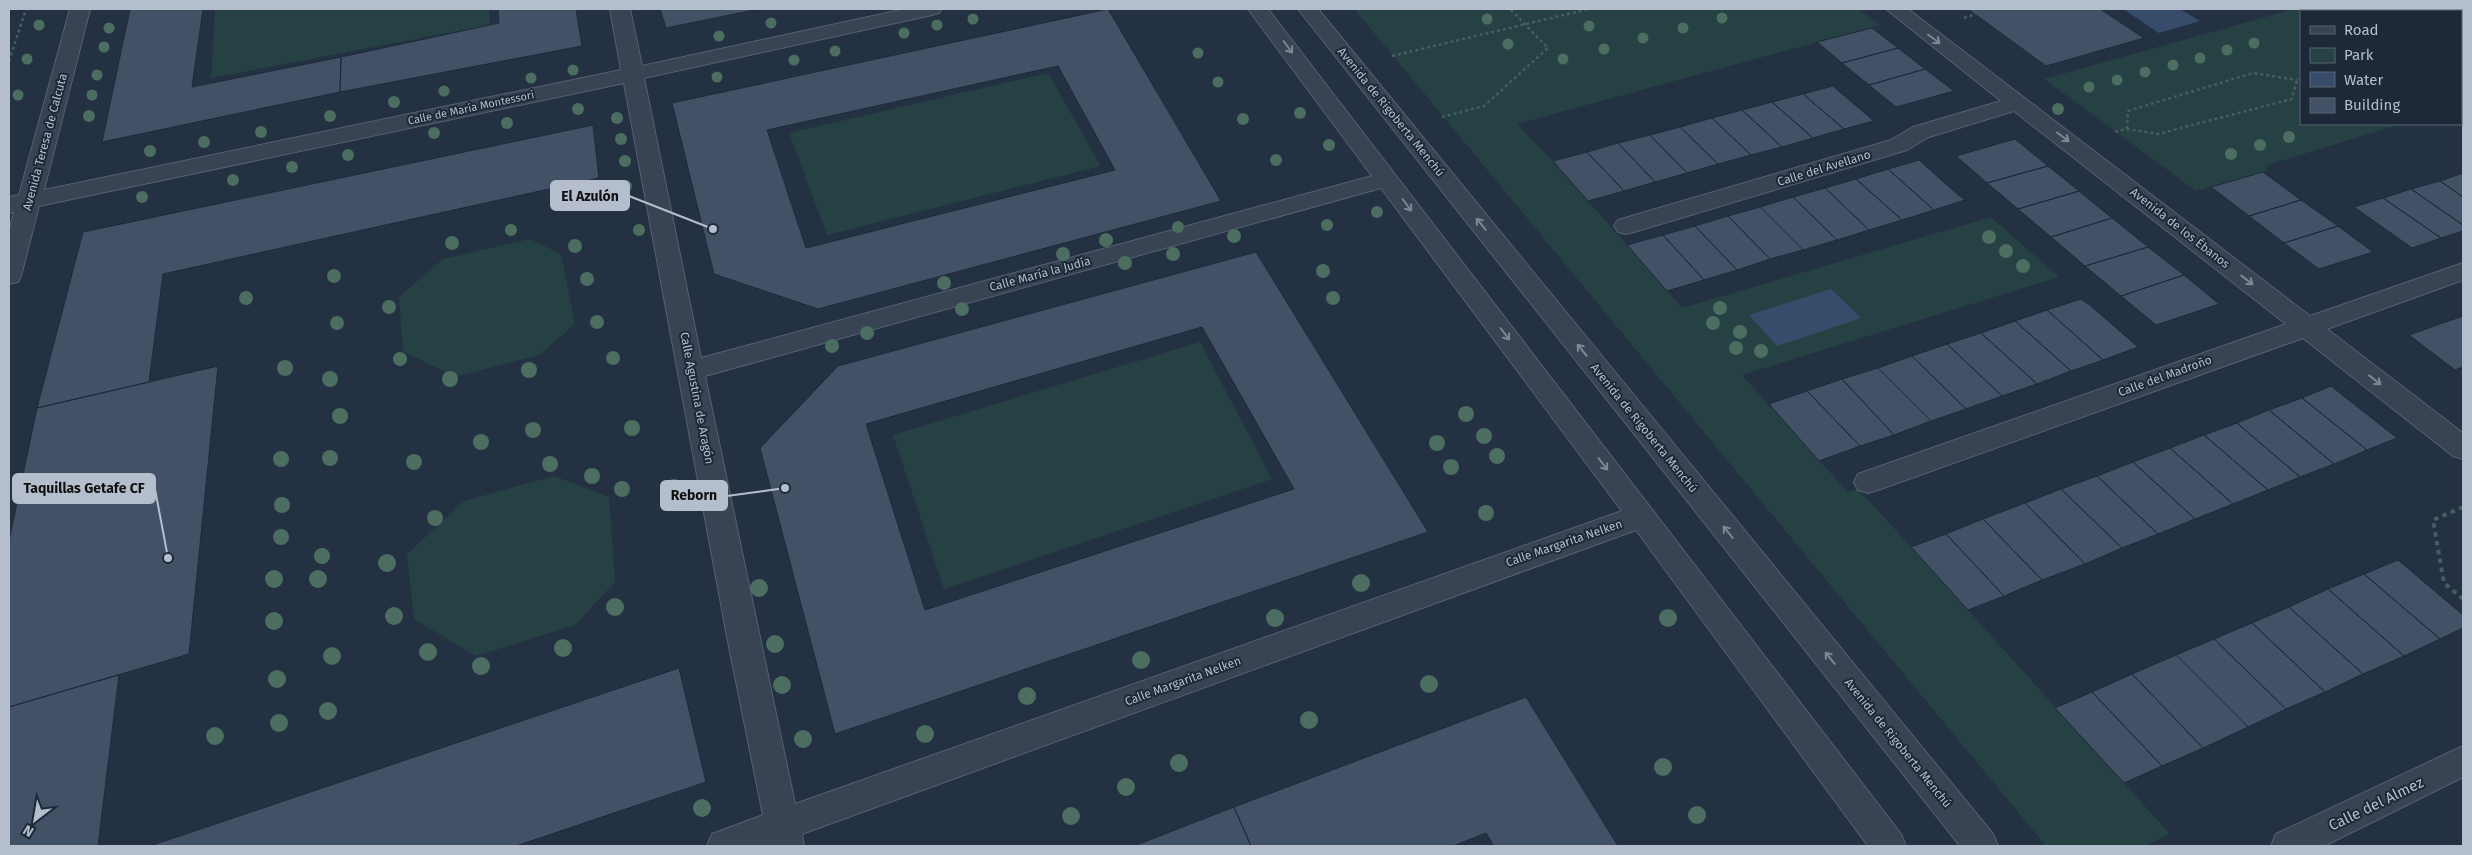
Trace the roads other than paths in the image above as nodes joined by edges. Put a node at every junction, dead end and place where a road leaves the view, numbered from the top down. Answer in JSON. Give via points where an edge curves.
{"nodes":[{"id":1,"x":80,"y":9,"type":"edge"},
{"id":2,"x":620,"y":9,"type":"edge"},
{"id":3,"x":932,"y":9,"type":"edge"},
{"id":4,"x":1258,"y":9,"type":"edge"},
{"id":5,"x":1308,"y":9,"type":"edge"},
{"id":6,"x":1896,"y":9,"type":"edge"},
{"id":7,"x":634,"y":74,"type":"junction"},
{"id":8,"x":2019,"y":103,"type":"junction"},
{"id":9,"x":1388,"y":179,"type":"junction"},
{"id":10,"x":19,"y":203,"type":"edge"},
{"id":11,"x":1626,"y":226,"type":"dead end"},
{"id":12,"x":2463,"y":271,"type":"edge"},
{"id":13,"x":9,"y":276,"type":"edge"},
{"id":14,"x":2306,"y":326,"type":"junction"},
{"id":15,"x":692,"y":370,"type":"junction"},
{"id":16,"x":2463,"y":448,"type":"edge"},
{"id":17,"x":1868,"y":482,"type":"dead end"},
{"id":18,"x":1642,"y":516,"type":"junction"},
{"id":19,"x":2463,"y":761,"type":"edge"},
{"id":20,"x":785,"y":835,"type":"edge"},
{"id":21,"x":724,"y":846,"type":"edge"},
{"id":22,"x":1889,"y":846,"type":"edge"},
{"id":23,"x":1981,"y":846,"type":"edge"},
{"id":24,"x":2288,"y":846,"type":"edge"}],
"edges":[{"from":1,"to":10,"type":"street","name":"Avenida Teresa de Calcuta"},
{"from":2,"to":7,"type":"street","name":"Calle Agustina de Aragón"},
{"from":3,"to":7,"type":"street","name":"Calle de María Montessori"},
{"from":4,"to":9,"type":"street","one_way":true},
{"from":23,"to":5,"type":"street","name":"Avenida de Rigoberta Menchú","one_way":true},
{"from":6,"to":8,"type":"street","name":"Avenida de los Ébanos","one_way":true},
{"from":7,"to":10,"type":"street","name":"Calle de María Montessori"},
{"from":7,"to":15,"type":"street","name":"Calle Agustina de Aragón"},
{"from":8,"to":11,"type":"street","name":"Calle del Avellano","via":[[1921,132],[1899,145]]},
{"from":8,"to":14,"type":"street","name":"Avenida de los Ébanos","one_way":true},
{"from":9,"to":15,"type":"street","name":"Calle María la Judía"},
{"from":9,"to":18,"type":"street","one_way":true},
{"from":10,"to":13,"type":"street","name":"Avenida Teresa de Calcuta"},
{"from":12,"to":14,"type":"street","name":"Calle del Madroño"},
{"from":14,"to":16,"type":"street","name":"Avenida de los Ébanos","one_way":true},
{"from":14,"to":17,"type":"street","name":"Calle del Madroño"},
{"from":15,"to":20,"type":"street","name":"Calle Agustina de Aragón"},
{"from":18,"to":20,"type":"street","name":"Calle Margarita Nelken"},
{"from":18,"to":22,"type":"street"},
{"from":19,"to":24,"type":"street","name":"Calle del Almez"},
{"from":20,"to":21,"type":"street","name":"Calle Margarita Nelken"}]}
